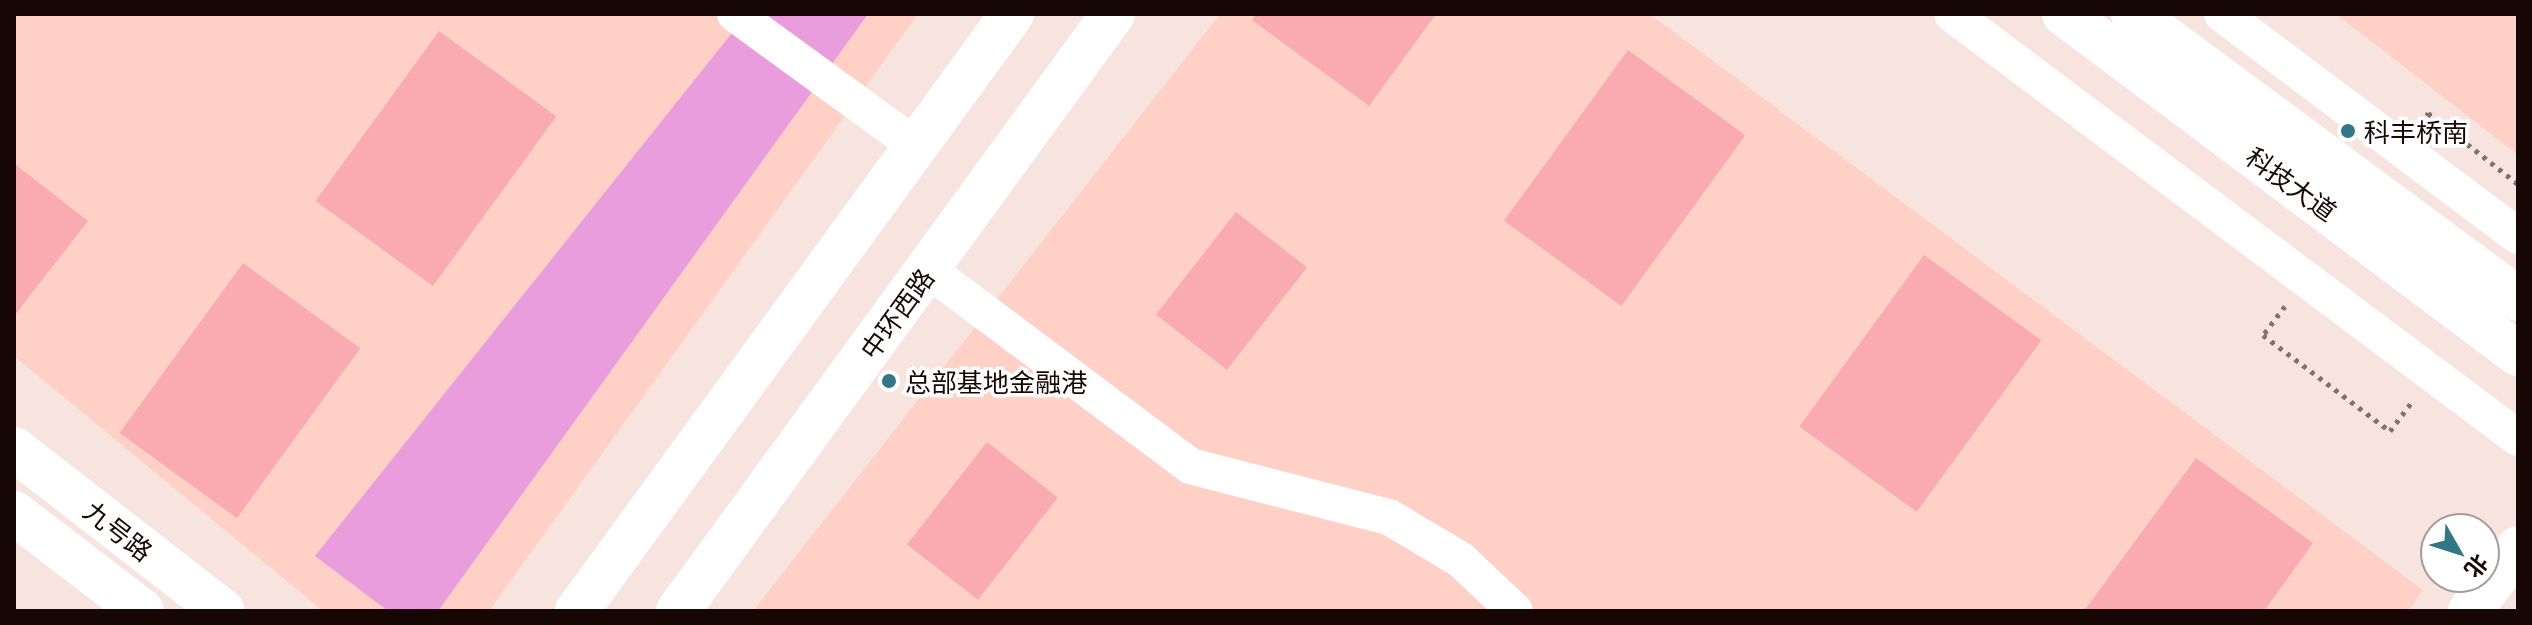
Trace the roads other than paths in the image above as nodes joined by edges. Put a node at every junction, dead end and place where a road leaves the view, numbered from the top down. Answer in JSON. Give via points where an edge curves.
{"nodes":[{"id":1,"x":735,"y":14,"type":"edge"},
{"id":2,"x":1012,"y":14,"type":"edge"},
{"id":3,"x":1113,"y":14,"type":"edge"},
{"id":4,"x":1952,"y":14,"type":"edge"},
{"id":5,"x":2064,"y":14,"type":"edge"},
{"id":6,"x":2133,"y":14,"type":"edge"},
{"id":7,"x":2222,"y":14,"type":"edge"},
{"id":8,"x":916,"y":146,"type":"junction"},
{"id":9,"x":2518,"y":236,"type":"edge"},
{"id":10,"x":927,"y":269,"type":"junction"},
{"id":11,"x":2518,"y":299,"type":"edge"},
{"id":12,"x":2518,"y":354,"type":"edge"},
{"id":13,"x":2518,"y":438,"type":"edge"},
{"id":14,"x":14,"y":449,"type":"edge"},
{"id":15,"x":14,"y":513,"type":"edge"},
{"id":16,"x":2518,"y":548,"type":"edge"},
{"id":17,"x":142,"y":611,"type":"edge"},
{"id":18,"x":223,"y":611,"type":"edge"},
{"id":19,"x":577,"y":611,"type":"edge"},
{"id":20,"x":678,"y":611,"type":"edge"},
{"id":21,"x":1515,"y":611,"type":"edge"},
{"id":22,"x":2470,"y":611,"type":"edge"}],
"edges":[{"from":1,"to":8,"type":"street"},
{"from":2,"to":8,"type":"street"},
{"from":3,"to":10,"type":"street","name":"中环西路"},
{"from":4,"to":13,"type":"street"},
{"from":5,"to":12,"type":"street","name":"科技大道"},
{"from":6,"to":11,"type":"street","name":"科技大道"},
{"from":7,"to":9,"type":"street"},
{"from":8,"to":19,"type":"street"},
{"from":10,"to":20,"type":"street","name":"中环西路"},
{"from":10,"to":21,"type":"street","via":[[1190,466],[1389,517],[1461,560]]},
{"from":14,"to":18,"type":"street","name":"九号路"},
{"from":15,"to":17,"type":"street","name":"九号路"},
{"from":16,"to":22,"type":"street"}]}
